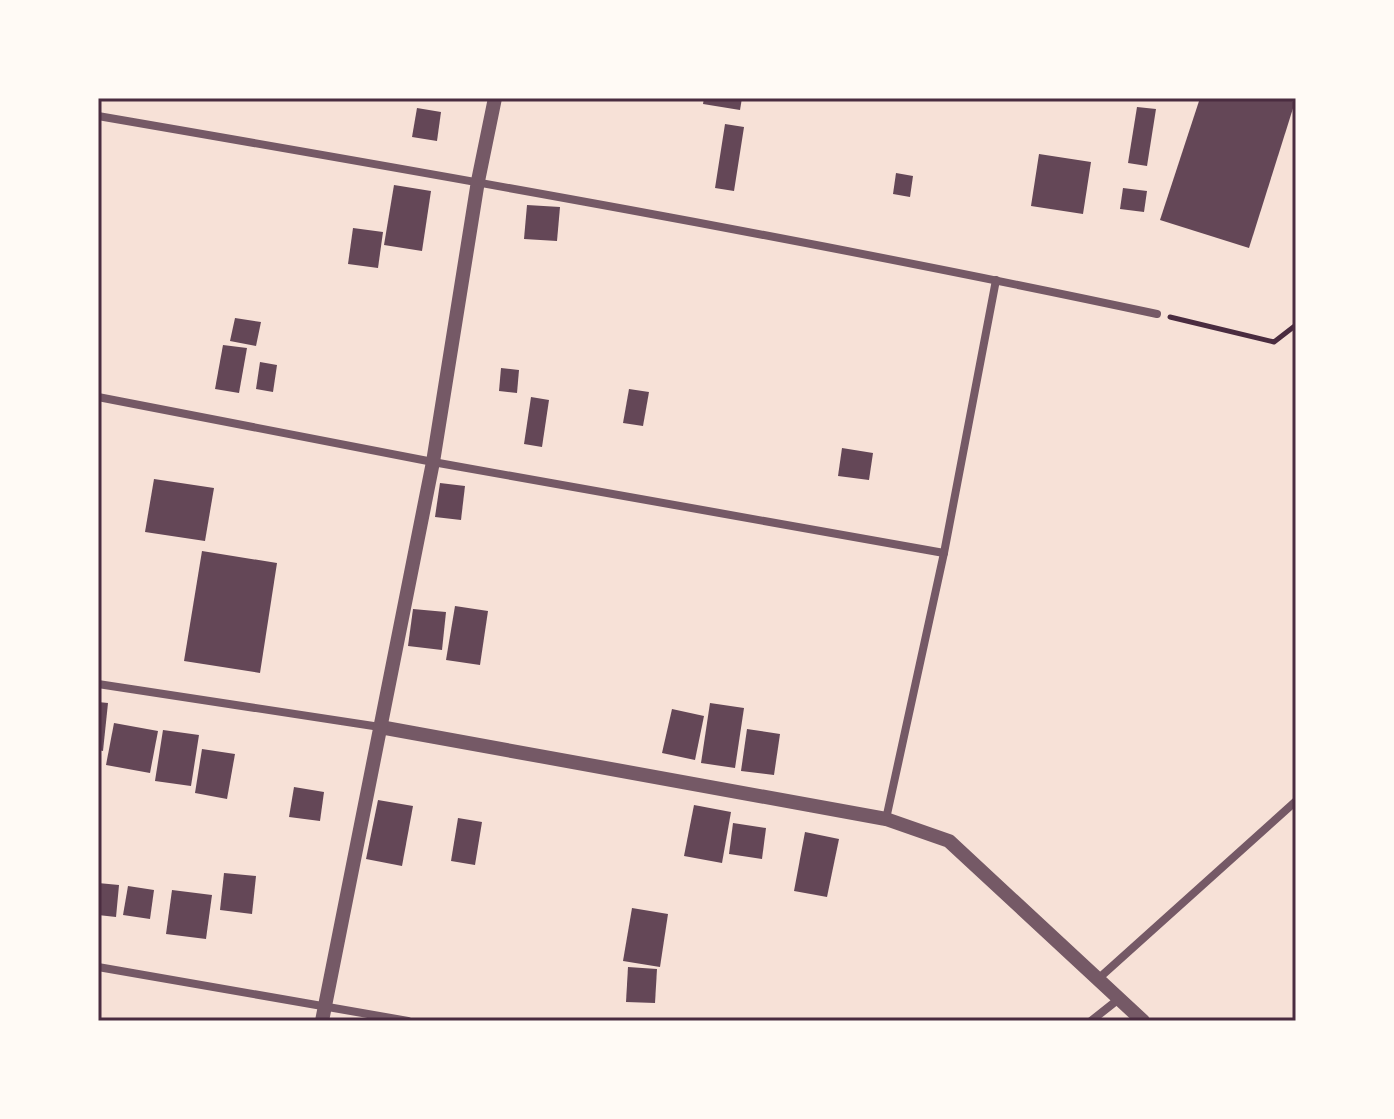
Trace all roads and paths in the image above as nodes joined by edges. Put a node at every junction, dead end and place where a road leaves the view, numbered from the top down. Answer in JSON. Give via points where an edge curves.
{"nodes":[{"id":1,"x":495,"y":98,"type":"edge"},
{"id":2,"x":98,"y":116,"type":"edge"},
{"id":3,"x":478,"y":181,"type":"junction"},
{"id":4,"x":996,"y":280,"type":"junction"},
{"id":5,"x":1157,"y":314,"type":"joint"},
{"id":6,"x":1296,"y":325,"type":"edge"},
{"id":7,"x":98,"y":397,"type":"edge"},
{"id":8,"x":433,"y":462,"type":"junction"},
{"id":9,"x":944,"y":553,"type":"junction"},
{"id":10,"x":98,"y":684,"type":"edge"},
{"id":11,"x":380,"y":727,"type":"junction"},
{"id":12,"x":1296,"y":801,"type":"edge"},
{"id":13,"x":886,"y":819,"type":"junction"},
{"id":14,"x":98,"y":967,"type":"edge"},
{"id":15,"x":1098,"y":979,"type":"junction"},
{"id":16,"x":1120,"y":998,"type":"junction"},
{"id":17,"x":325,"y":1005,"type":"junction"},
{"id":18,"x":322,"y":1021,"type":"edge"},
{"id":19,"x":408,"y":1021,"type":"edge"},
{"id":20,"x":1091,"y":1021,"type":"edge"},
{"id":21,"x":1143,"y":1021,"type":"edge"}],
"edges":[{"from":1,"to":3,"type":"street"},
{"from":2,"to":3,"type":"street"},
{"from":3,"to":4,"type":"street"},
{"from":3,"to":8,"type":"street"},
{"from":4,"to":5,"type":"street"},
{"from":4,"to":9,"type":"street"},
{"from":5,"to":6,"type":"path","via":[[1274,342]]},
{"from":7,"to":8,"type":"street"},
{"from":8,"to":9,"type":"street"},
{"from":8,"to":11,"type":"street"},
{"from":9,"to":13,"type":"street"},
{"from":10,"to":11,"type":"street"},
{"from":11,"to":13,"type":"street"},
{"from":11,"to":17,"type":"street"},
{"from":12,"to":15,"type":"street"},
{"from":13,"to":15,"type":"street","via":[[949,841]]},
{"from":14,"to":17,"type":"street"},
{"from":15,"to":16,"type":"street"},
{"from":16,"to":20,"type":"street"},
{"from":16,"to":21,"type":"street"},
{"from":17,"to":18,"type":"street"},
{"from":17,"to":19,"type":"street"}]}
